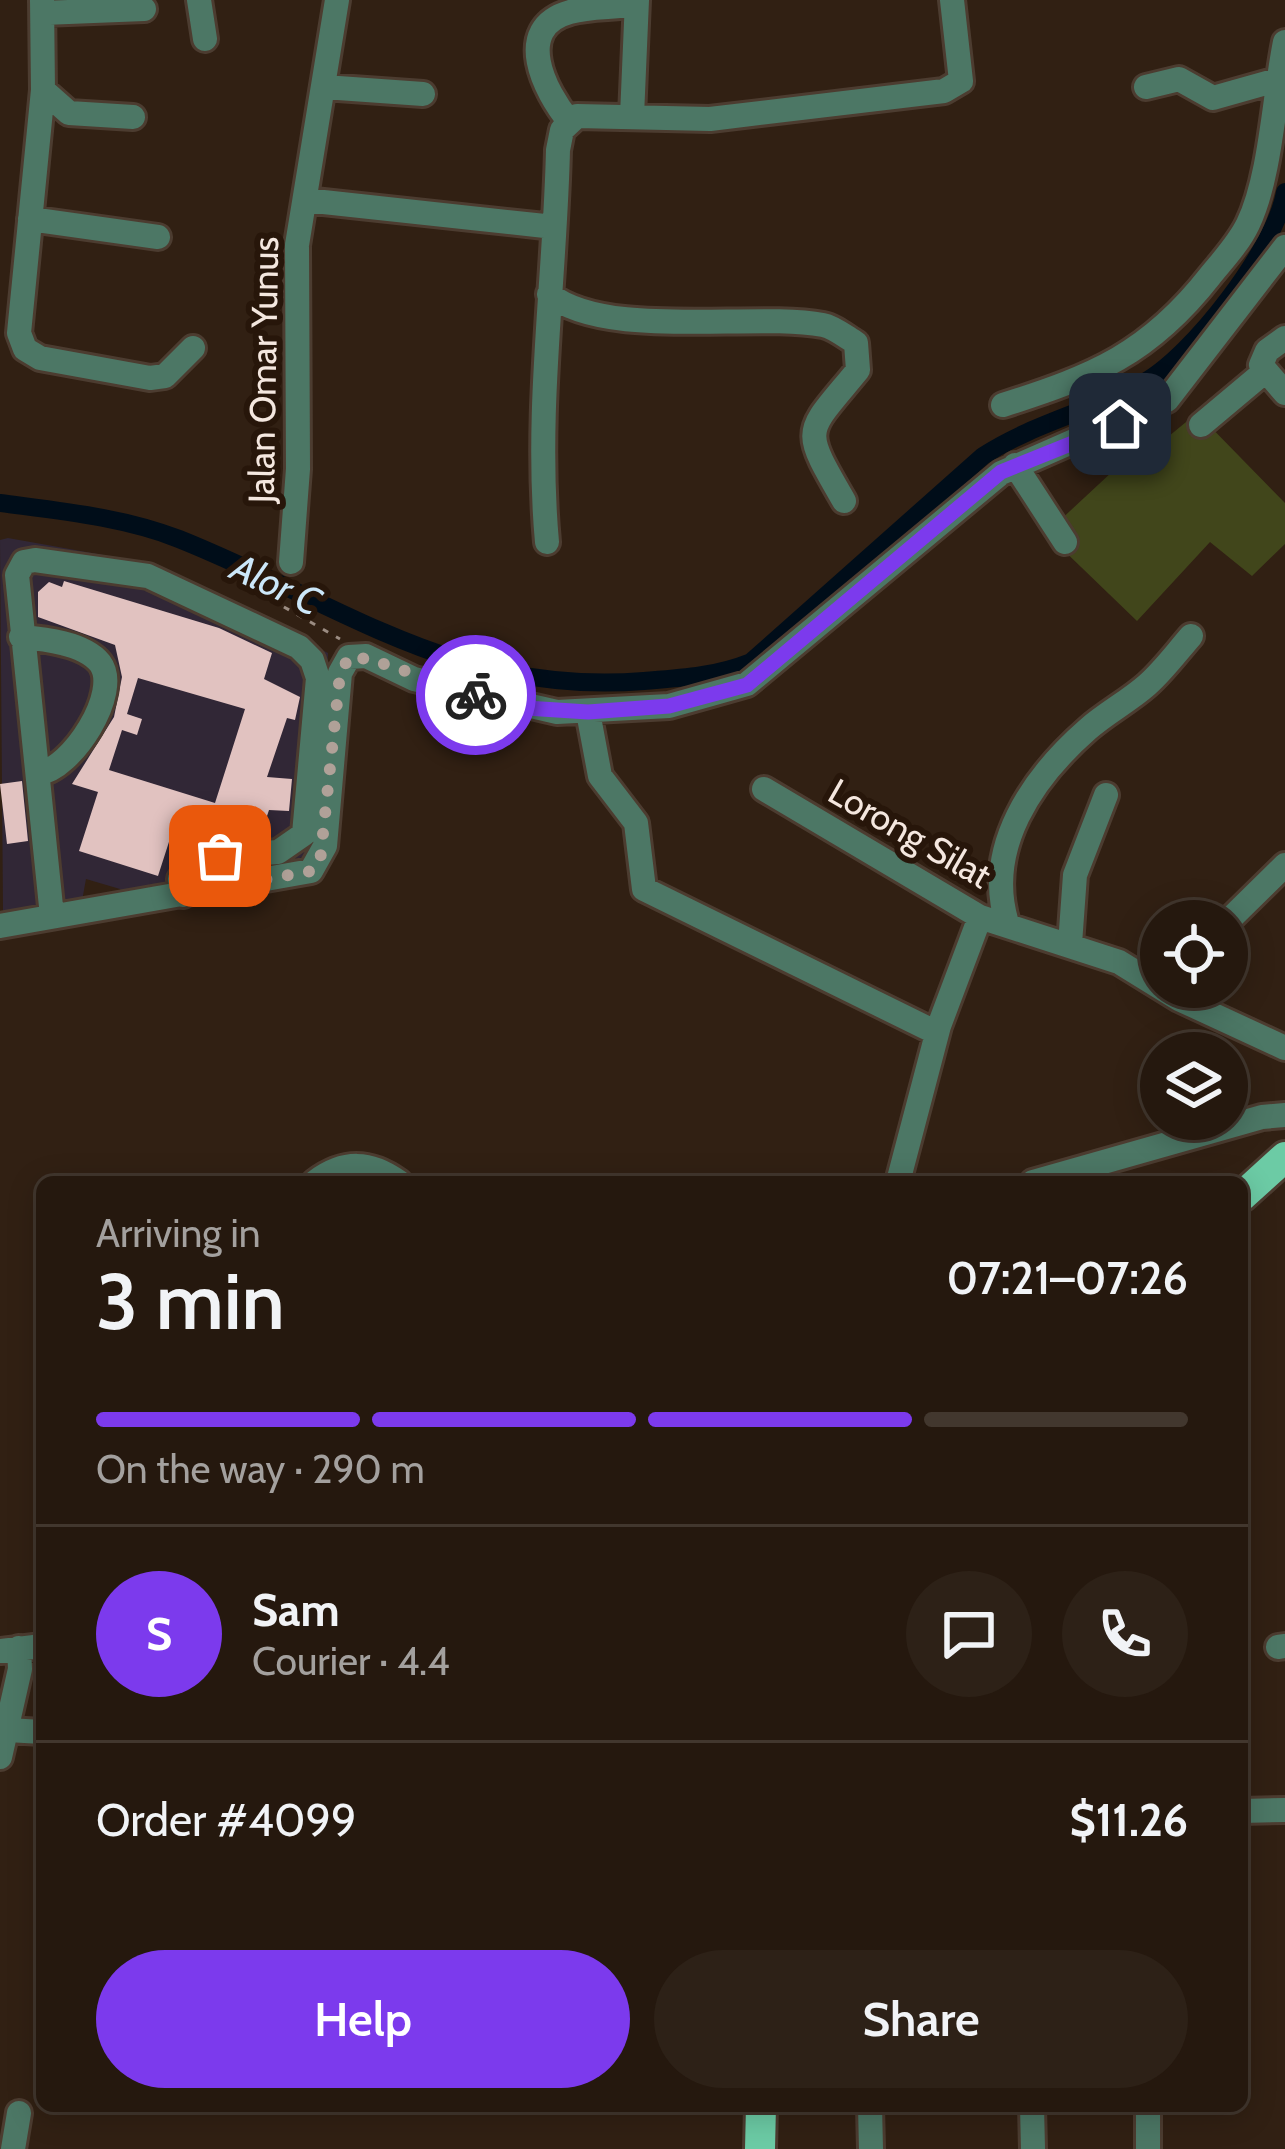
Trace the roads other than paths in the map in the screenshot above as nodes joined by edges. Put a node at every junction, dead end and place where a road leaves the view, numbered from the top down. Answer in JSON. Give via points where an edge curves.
{"nodes":[{"id":1,"x":199,"y":0,"type":"edge"},
{"id":2,"x":337,"y":0,"type":"edge"},
{"id":3,"x":952,"y":0,"type":"edge"},
{"id":4,"x":636,"y":2,"type":"edge"},
{"id":5,"x":43,"y":7,"type":"edge"},
{"id":6,"x":145,"y":10,"type":"dead end"},
{"id":7,"x":205,"y":39,"type":"dead end"},
{"id":8,"x":1285,"y":43,"type":"edge"},
{"id":9,"x":1277,"y":80,"type":"junction"},
{"id":10,"x":324,"y":87,"type":"junction"},
{"id":11,"x":1147,"y":87,"type":"dead end"},
{"id":12,"x":43,"y":90,"type":"junction"},
{"id":13,"x":423,"y":94,"type":"dead end"},
{"id":14,"x":632,"y":116,"type":"junction"},
{"id":15,"x":134,"y":117,"type":"dead end"},
{"id":16,"x":569,"y":121,"type":"junction"},
{"id":17,"x":305,"y":200,"type":"junction"},
{"id":18,"x":30,"y":219,"type":"junction"},
{"id":19,"x":554,"y":227,"type":"junction"},
{"id":20,"x":158,"y":237,"type":"dead end"},
{"id":21,"x":1285,"y":247,"type":"edge"},
{"id":22,"x":549,"y":294,"type":"junction"},
{"id":23,"x":1285,"y":338,"type":"edge"},
{"id":24,"x":193,"y":348,"type":"dead end"},
{"id":25,"x":1263,"y":373,"type":"junction"},
{"id":26,"x":1285,"y":393,"type":"edge"},
{"id":27,"x":1003,"y":405,"type":"dead end"},
{"id":28,"x":1201,"y":425,"type":"dead end"},
{"id":29,"x":1015,"y":466,"type":"junction"},
{"id":30,"x":844,"y":501,"type":"dead end"},
{"id":31,"x":547,"y":542,"type":"dead end"},
{"id":32,"x":1065,"y":542,"type":"dead end"},
{"id":33,"x":291,"y":562,"type":"dead end"},
{"id":34,"x":1191,"y":636,"type":"dead end"},
{"id":35,"x":21,"y":637,"type":"junction"},
{"id":36,"x":588,"y":712,"type":"junction"},
{"id":37,"x":39,"y":773,"type":"junction"},
{"id":38,"x":764,"y":789,"type":"dead end"},
{"id":39,"x":1106,"y":796,"type":"dead end"},
{"id":40,"x":1285,"y":865,"type":"edge"},
{"id":41,"x":183,"y":895,"type":"junction"},
{"id":42,"x":1248,"y":901,"type":"edge"},
{"id":43,"x":52,"y":916,"type":"junction"},
{"id":44,"x":980,"y":917,"type":"junction"},
{"id":45,"x":1007,"y":923,"type":"junction"},
{"id":46,"x":0,"y":926,"type":"edge"},
{"id":47,"x":1070,"y":944,"type":"junction"},
{"id":48,"x":1140,"y":972,"type":"edge"},
{"id":49,"x":1210,"y":1008,"type":"edge"},
{"id":50,"x":938,"y":1033,"type":"junction"},
{"id":51,"x":1285,"y":1048,"type":"edge"},
{"id":52,"x":1285,"y":1115,"type":"edge"},
{"id":53,"x":1285,"y":1157,"type":"edge"},
{"id":54,"x":324,"y":1176,"type":"edge"},
{"id":55,"x":391,"y":1176,"type":"edge"},
{"id":56,"x":900,"y":1176,"type":"edge"},
{"id":57,"x":1056,"y":1176,"type":"edge"},
{"id":58,"x":1248,"y":1191,"type":"edge"},
{"id":59,"x":25,"y":1657,"type":"edge"},
{"id":60,"x":8,"y":1730,"type":"junction"},
{"id":61,"x":36,"y":1732,"type":"edge"},
{"id":62,"x":0,"y":1757,"type":"edge"},
{"id":63,"x":1285,"y":1810,"type":"edge"},
{"id":64,"x":1248,"y":1811,"type":"edge"},
{"id":65,"x":761,"y":2112,"type":"edge"},
{"id":66,"x":870,"y":2112,"type":"edge"},
{"id":67,"x":1032,"y":2112,"type":"edge"},
{"id":68,"x":1148,"y":2112,"type":"edge"},
{"id":69,"x":19,"y":2113,"type":"dead end"},
{"id":70,"x":13,"y":2149,"type":"edge"},
{"id":71,"x":760,"y":2149,"type":"edge"},
{"id":72,"x":871,"y":2149,"type":"edge"},
{"id":73,"x":1034,"y":2149,"type":"edge"},
{"id":74,"x":1148,"y":2149,"type":"edge"}],
"edges":[{"from":1,"to":7,"type":"street"},
{"from":2,"to":10,"type":"street","name":"Jalan Omar Yunus"},
{"from":3,"to":14,"type":"street","via":[[961,81],[944,91],[710,119]]},
{"from":4,"to":14,"type":"street"},
{"from":4,"to":16,"type":"street","via":[[566,12],[542,34],[537,68]]},
{"from":5,"to":6,"type":"street"},
{"from":5,"to":12,"type":"street"},
{"from":8,"to":9,"type":"street"},
{"from":9,"to":11,"type":"street","via":[[1213,98],[1179,79]]},
{"from":9,"to":27,"type":"street","via":[[1250,222],[1196,294],[1161,332],[1114,364]]},
{"from":10,"to":13,"type":"street"},
{"from":10,"to":17,"type":"street","name":"Jalan Omar Yunus"},
{"from":12,"to":15,"type":"street","via":[[69,113]]},
{"from":12,"to":18,"type":"street"},
{"from":14,"to":16,"type":"street"},
{"from":16,"to":19,"type":"street","via":[[558,150]]},
{"from":17,"to":19,"type":"street"},
{"from":17,"to":33,"type":"street","name":"Jalan Omar Yunus","via":[[297,244]]},
{"from":18,"to":20,"type":"street"},
{"from":18,"to":24,"type":"street","via":[[20,333],[26,349],[150,378],[175,368]]},
{"from":19,"to":22,"type":"street"},
{"from":21,"to":29,"type":"street","via":[[1167,400]]},
{"from":22,"to":30,"type":"street","via":[[573,310],[660,320],[827,325],[856,343],[858,370],[814,422],[811,437]]},
{"from":22,"to":31,"type":"street","via":[[539,460]]},
{"from":23,"to":25,"type":"street","via":[[1262,358]]},
{"from":25,"to":26,"type":"street"},
{"from":25,"to":28,"type":"street"},
{"from":29,"to":32,"type":"street"},
{"from":29,"to":36,"type":"street","via":[[747,685],[669,706]]},
{"from":34,"to":45,"type":"street","via":[[1039,781],[999,869]]},
{"from":35,"to":37,"type":"street"},
{"from":35,"to":37,"type":"street","via":[[88,654],[105,681],[72,755],[55,772]]},
{"from":35,"to":41,"type":"street","via":[[18,568],[54,560],[148,576],[313,660],[318,709],[304,834],[278,852],[196,858],[180,879]]},
{"from":36,"to":41,"type":"street","via":[[526,708],[349,657],[340,674],[320,862],[311,871]]},
{"from":36,"to":50,"type":"street","via":[[600,776],[638,829],[644,889]]},
{"from":37,"to":43,"type":"street"},
{"from":38,"to":44,"type":"street","name":"Lorong Silat"},
{"from":39,"to":47,"type":"street","via":[[1075,875]]},
{"from":40,"to":42,"type":"street"},
{"from":41,"to":43,"type":"street"},
{"from":43,"to":46,"type":"street"},
{"from":44,"to":45,"type":"street","name":"Lorong Silat"},
{"from":44,"to":50,"type":"street"},
{"from":45,"to":47,"type":"street","name":"Lorong Silat"},
{"from":47,"to":48,"type":"street","name":"Lorong Silat"},
{"from":49,"to":51,"type":"street","name":"Lorong Silat"},
{"from":50,"to":56,"type":"street"},
{"from":52,"to":57,"type":"street"},
{"from":53,"to":58,"type":"main road"},
{"from":54,"to":55,"type":"street","via":[[356,1165]]},
{"from":59,"to":60,"type":"street"},
{"from":60,"to":61,"type":"street"},
{"from":60,"to":62,"type":"street"},
{"from":63,"to":64,"type":"street"},
{"from":65,"to":71,"type":"main road"},
{"from":66,"to":72,"type":"street"},
{"from":67,"to":73,"type":"street"},
{"from":68,"to":74,"type":"street"},
{"from":69,"to":70,"type":"street"}]}
